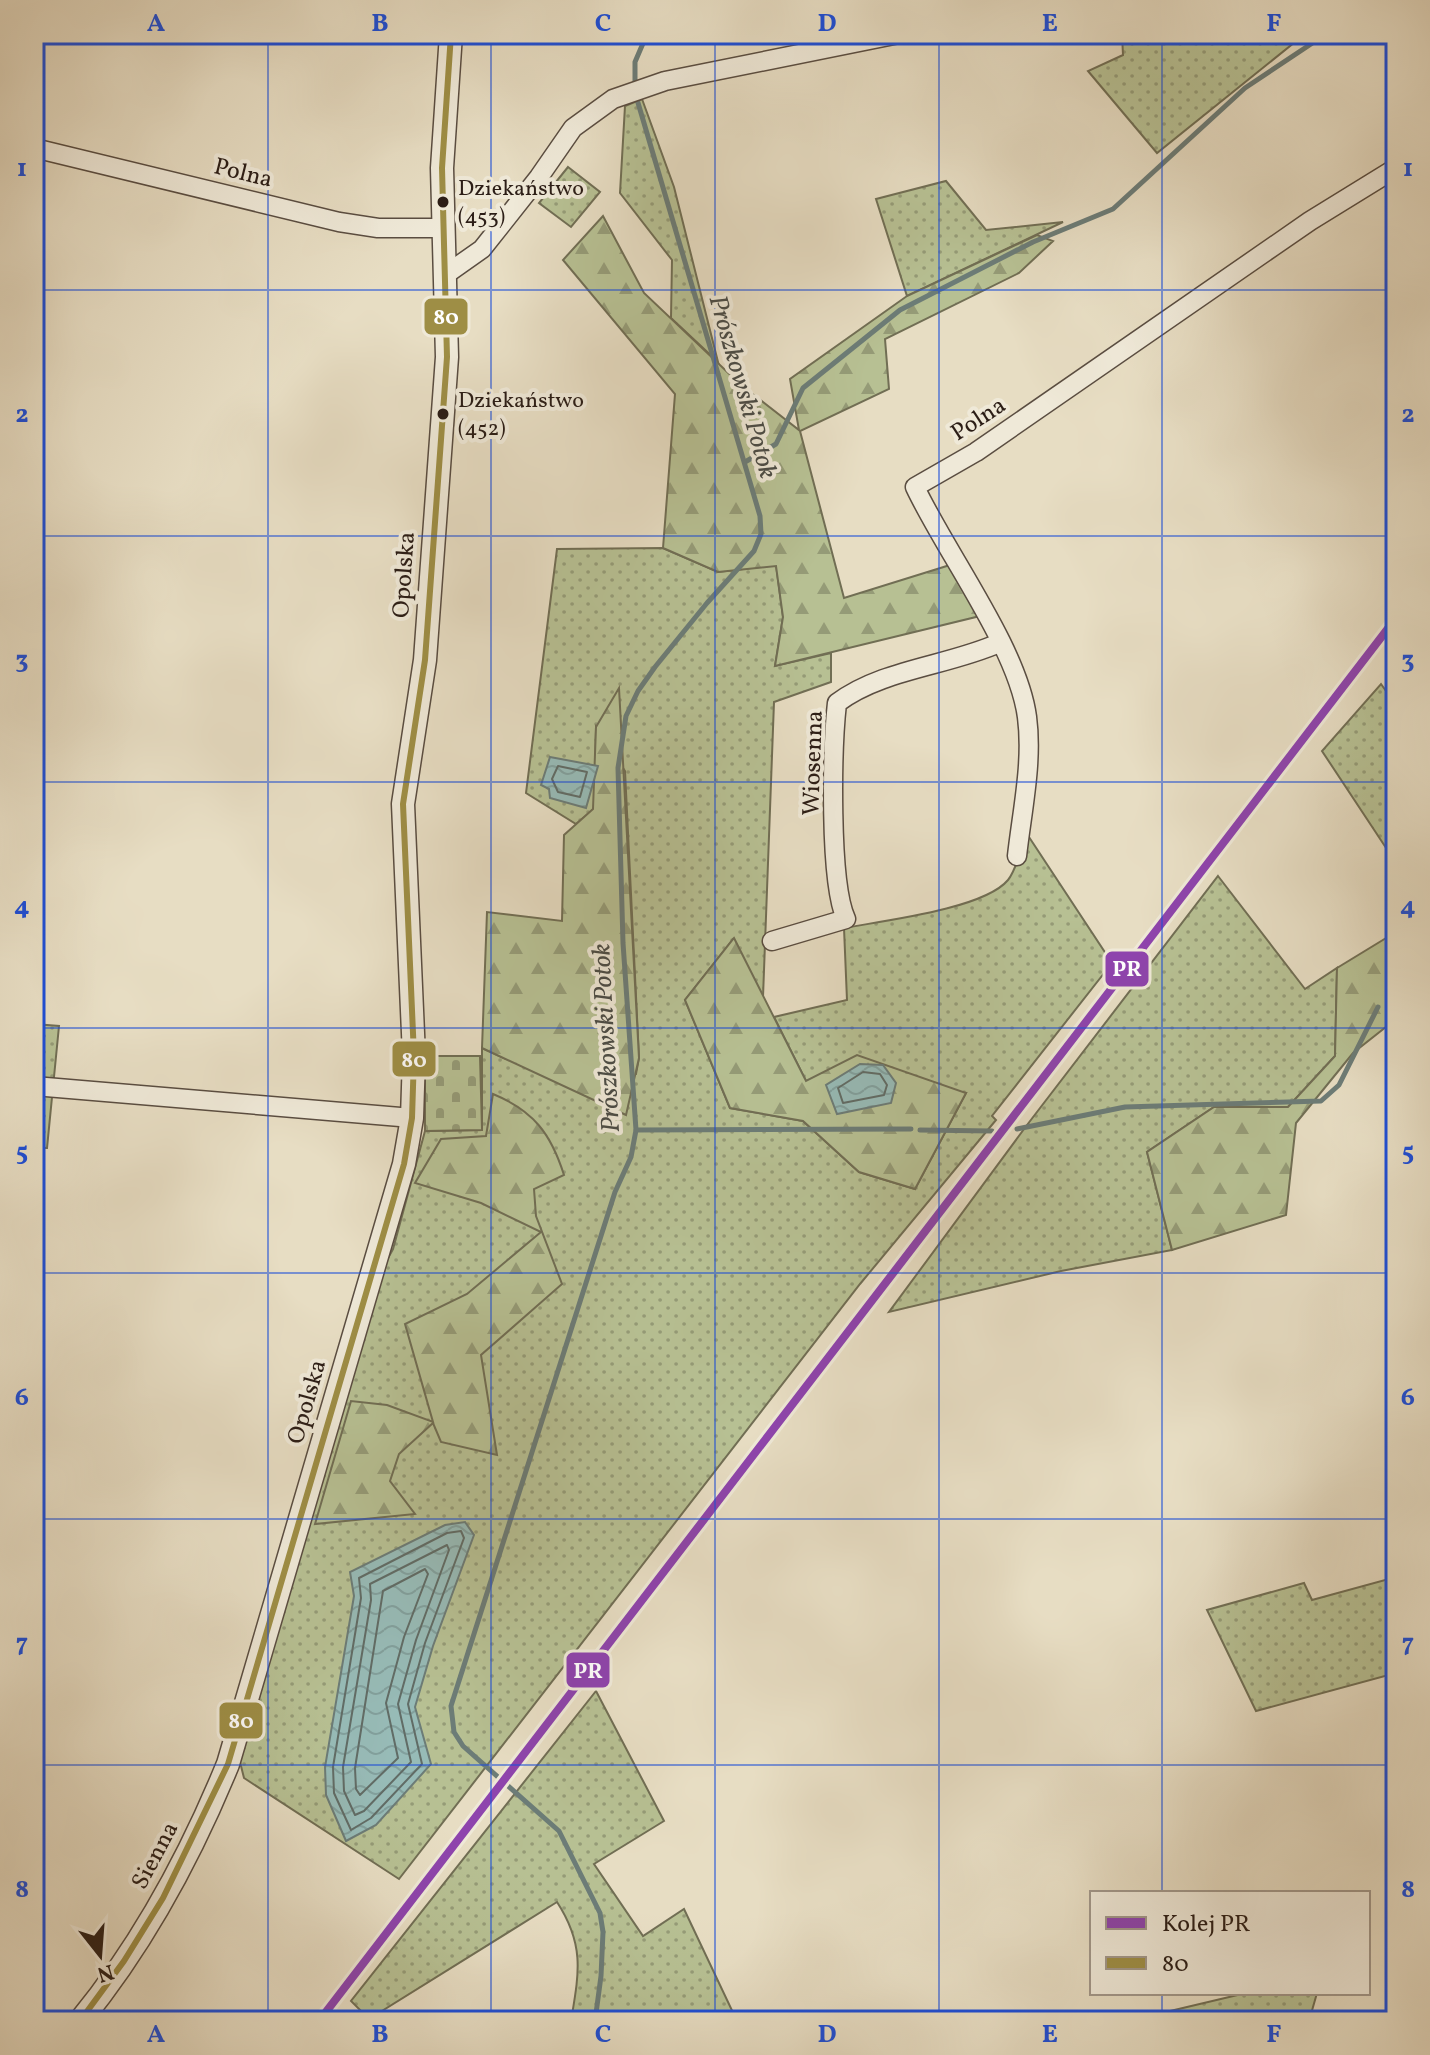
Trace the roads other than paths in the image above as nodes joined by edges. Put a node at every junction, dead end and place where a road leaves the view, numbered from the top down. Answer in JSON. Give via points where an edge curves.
{"nodes":[{"id":1,"x":451,"y":34,"type":"edge"},
{"id":2,"x":899,"y":34,"type":"edge"},
{"id":3,"x":34,"y":148,"type":"edge"},
{"id":4,"x":1396,"y":168,"type":"edge"},
{"id":5,"x":442,"y":228,"type":"junction"},
{"id":6,"x":448,"y":273,"type":"junction"},
{"id":7,"x":999,"y":643,"type":"junction"},
{"id":8,"x":1017,"y":856,"type":"dead end"},
{"id":9,"x":772,"y":941,"type":"dead end"},
{"id":10,"x":34,"y":1086,"type":"edge"},
{"id":11,"x":412,"y":1118,"type":"junction"},
{"id":12,"x":249,"y":1700,"type":"joint"},
{"id":13,"x":80,"y":2021,"type":"edge"}],
"edges":[{"from":1,"to":5,"type":"street","name":"Opolska"},
{"from":2,"to":6,"type":"street","via":[[648,85],[622,95],[573,128],[482,249]]},
{"from":3,"to":5,"type":"street","name":"Polna","via":[[339,222]]},
{"from":4,"to":7,"type":"street","name":"Polna","via":[[1310,221],[976,452],[915,487]]},
{"from":5,"to":6,"type":"street","name":"Opolska"},
{"from":6,"to":11,"type":"street","name":"Opolska","via":[[427,637],[403,804]]},
{"from":7,"to":8,"type":"street","name":"Polna","via":[[1027,718]]},
{"from":7,"to":9,"type":"street","name":"Wiosenna","via":[[851,692],[837,703],[836,840],[839,903],[846,919]]},
{"from":10,"to":11,"type":"street"},
{"from":11,"to":12,"type":"street","name":"Opolska","via":[[404,1164]]},
{"from":12,"to":13,"type":"street","name":"Sienna","via":[[193,1845],[126,1962]]}]}
